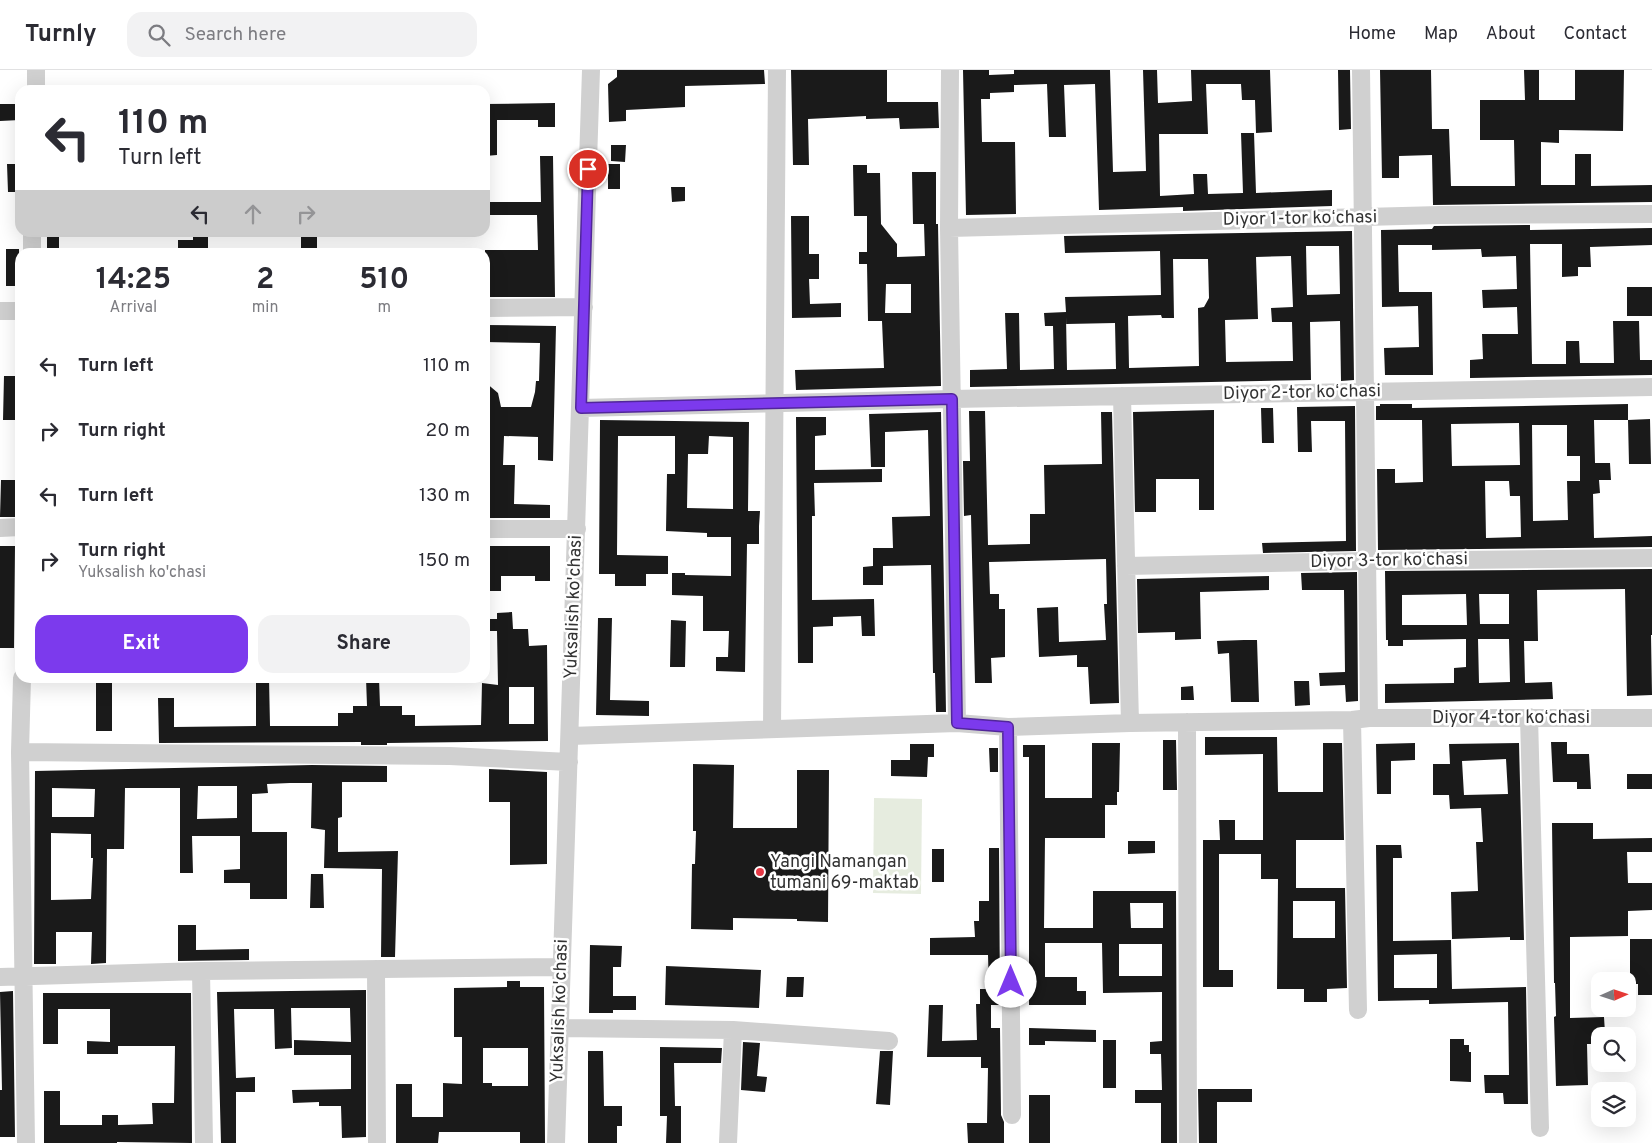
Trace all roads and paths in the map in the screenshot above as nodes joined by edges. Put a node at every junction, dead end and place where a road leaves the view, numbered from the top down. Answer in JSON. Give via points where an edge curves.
{"nodes":[{"id":1,"x":36,"y":70,"type":"edge"},
{"id":2,"x":591,"y":70,"type":"edge"},
{"id":3,"x":777,"y":70,"type":"edge"},
{"id":4,"x":950,"y":70,"type":"edge"},
{"id":5,"x":1361,"y":70,"type":"edge"},
{"id":6,"x":36,"y":85,"type":"edge"},
{"id":7,"x":1652,"y":214,"type":"edge"},
{"id":8,"x":1363,"y":217,"type":"junction"},
{"id":9,"x":949,"y":228,"type":"junction"},
{"id":10,"x":584,"y":307,"type":"junction"},
{"id":11,"x":490,"y":308,"type":"edge"},
{"id":12,"x":0,"y":311,"type":"edge"},
{"id":13,"x":15,"y":311,"type":"edge"},
{"id":14,"x":1652,"y":387,"type":"edge"},
{"id":15,"x":1365,"y":392,"type":"junction"},
{"id":16,"x":1122,"y":396,"type":"junction"},
{"id":17,"x":952,"y":399,"type":"junction"},
{"id":18,"x":774,"y":403,"type":"junction"},
{"id":19,"x":581,"y":408,"type":"junction"},
{"id":20,"x":15,"y":527,"type":"edge"},
{"id":21,"x":0,"y":528,"type":"edge"},
{"id":22,"x":490,"y":529,"type":"edge"},
{"id":23,"x":577,"y":529,"type":"junction"},
{"id":24,"x":1652,"y":558,"type":"edge"},
{"id":25,"x":1368,"y":561,"type":"junction"},
{"id":26,"x":1126,"y":566,"type":"junction"},
{"id":27,"x":22,"y":683,"type":"edge"},
{"id":28,"x":1529,"y":718,"type":"junction"},
{"id":29,"x":1652,"y":718,"type":"edge"},
{"id":30,"x":1361,"y":719,"type":"junction"},
{"id":31,"x":1187,"y":722,"type":"junction"},
{"id":32,"x":957,"y":723,"type":"junction"},
{"id":33,"x":1130,"y":723,"type":"junction"},
{"id":34,"x":1008,"y":727,"type":"junction"},
{"id":35,"x":772,"y":729,"type":"junction"},
{"id":36,"x":570,"y":736,"type":"junction"},
{"id":37,"x":20,"y":752,"type":"junction"},
{"id":38,"x":569,"y":762,"type":"junction"},
{"id":39,"x":561,"y":967,"type":"junction"},
{"id":40,"x":376,"y":969,"type":"junction"},
{"id":41,"x":201,"y":971,"type":"junction"},
{"id":42,"x":0,"y":977,"type":"edge"},
{"id":43,"x":23,"y":977,"type":"junction"},
{"id":44,"x":1358,"y":1010,"type":"dead end"},
{"id":45,"x":559,"y":1028,"type":"junction"},
{"id":46,"x":733,"y":1030,"type":"junction"},
{"id":47,"x":890,"y":1041,"type":"dead end"},
{"id":48,"x":1012,"y":1114,"type":"dead end"},
{"id":49,"x":1540,"y":1128,"type":"dead end"},
{"id":50,"x":26,"y":1143,"type":"edge"},
{"id":51,"x":204,"y":1143,"type":"edge"},
{"id":52,"x":377,"y":1143,"type":"edge"},
{"id":53,"x":556,"y":1143,"type":"edge"},
{"id":54,"x":728,"y":1143,"type":"edge"},
{"id":55,"x":1188,"y":1143,"type":"edge"}],
"edges":[{"from":1,"to":6,"type":"street"},
{"from":2,"to":10,"type":"street","name":"Yuksalish ko'chasi"},
{"from":3,"to":18,"type":"street"},
{"from":4,"to":9,"type":"street"},
{"from":5,"to":8,"type":"street"},
{"from":7,"to":8,"type":"street","name":"Diyor 1-tor koʻchasi"},
{"from":8,"to":9,"type":"street","name":"Diyor 1-tor koʻchasi"},
{"from":8,"to":15,"type":"street"},
{"from":9,"to":17,"type":"street"},
{"from":10,"to":11,"type":"street"},
{"from":10,"to":19,"type":"street","name":"Yuksalish ko'chasi"},
{"from":12,"to":13,"type":"street"},
{"from":14,"to":15,"type":"street","name":"Diyor 2-tor koʻchasi"},
{"from":15,"to":16,"type":"street","name":"Diyor 2-tor koʻchasi"},
{"from":15,"to":25,"type":"street"},
{"from":16,"to":17,"type":"street","name":"Diyor 2-tor koʻchasi"},
{"from":16,"to":26,"type":"street"},
{"from":17,"to":18,"type":"street","name":"Diyor 2-tor koʻchasi"},
{"from":17,"to":32,"type":"street"},
{"from":18,"to":19,"type":"street","name":"Diyor 2-tor koʻchasi"},
{"from":18,"to":35,"type":"street"},
{"from":19,"to":23,"type":"street","name":"Yuksalish ko'chasi"},
{"from":20,"to":21,"type":"street"},
{"from":22,"to":23,"type":"street"},
{"from":23,"to":36,"type":"street","name":"Yuksalish ko'chasi"},
{"from":24,"to":25,"type":"street","name":"Diyor 3-tor koʻchasi"},
{"from":25,"to":26,"type":"street","name":"Diyor 3-tor koʻchasi"},
{"from":25,"to":30,"type":"street"},
{"from":26,"to":33,"type":"street"},
{"from":27,"to":37,"type":"street"},
{"from":28,"to":29,"type":"street","name":"Diyor 4-tor koʻchasi"},
{"from":28,"to":30,"type":"street","name":"Diyor 4-tor koʻchasi"},
{"from":28,"to":49,"type":"street"},
{"from":30,"to":31,"type":"street","name":"Diyor 4-tor koʻchasi"},
{"from":30,"to":44,"type":"street"},
{"from":31,"to":33,"type":"street","name":"Diyor 4-tor koʻchasi"},
{"from":31,"to":55,"type":"street"},
{"from":32,"to":34,"type":"street","name":"Diyor 4-tor koʻchasi"},
{"from":32,"to":35,"type":"street","name":"Diyor 4-tor koʻchasi"},
{"from":33,"to":34,"type":"street","name":"Diyor 4-tor koʻchasi"},
{"from":34,"to":48,"type":"street"},
{"from":35,"to":36,"type":"street","name":"Diyor 4-tor koʻchasi"},
{"from":36,"to":38,"type":"street","name":"Yuksalish ko'chasi"},
{"from":37,"to":38,"type":"street","via":[[450,756]]},
{"from":37,"to":43,"type":"street"},
{"from":38,"to":39,"type":"street","name":"Yuksalish ko'chasi"},
{"from":39,"to":40,"type":"street"},
{"from":39,"to":45,"type":"street","name":"Yuksalish ko'chasi"},
{"from":40,"to":41,"type":"street"},
{"from":40,"to":52,"type":"street"},
{"from":41,"to":43,"type":"street"},
{"from":41,"to":51,"type":"street"},
{"from":42,"to":43,"type":"street"},
{"from":43,"to":50,"type":"street"},
{"from":45,"to":46,"type":"street"},
{"from":45,"to":53,"type":"street","name":"Yuksalish ko'chasi"},
{"from":46,"to":47,"type":"street"},
{"from":46,"to":54,"type":"street"}]}
